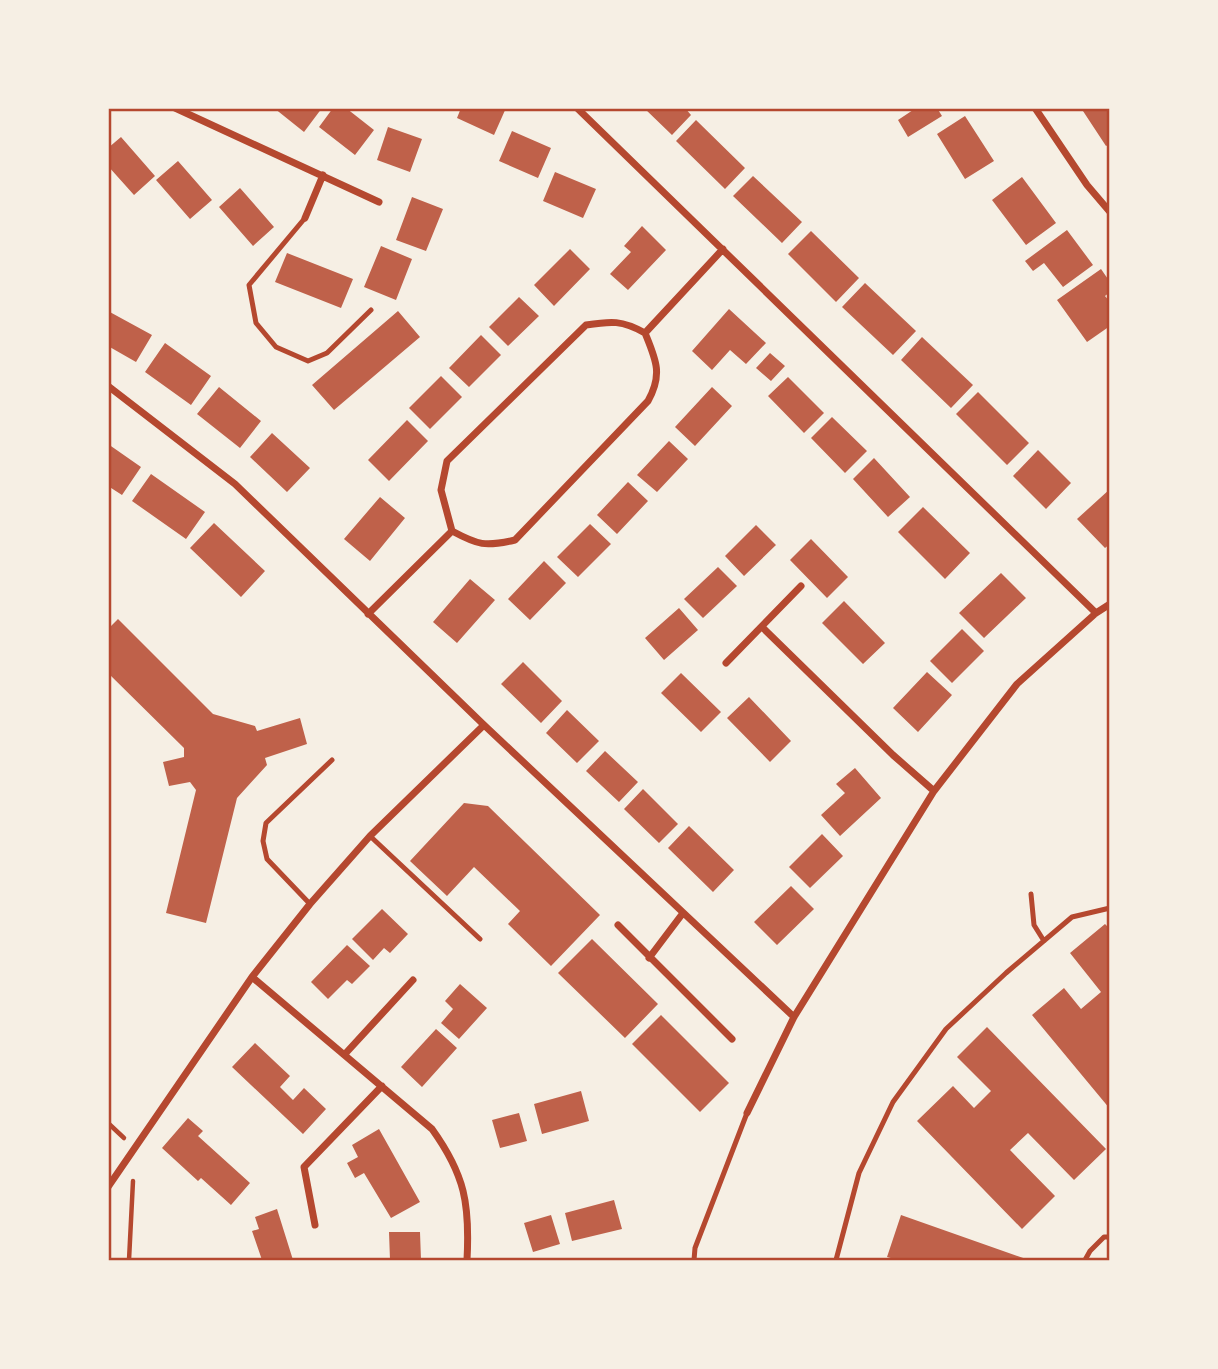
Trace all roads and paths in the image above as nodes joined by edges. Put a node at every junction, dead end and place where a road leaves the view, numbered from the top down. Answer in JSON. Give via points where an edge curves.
{"nodes":[{"id":1,"x":175,"y":108,"type":"edge"},
{"id":2,"x":577,"y":108,"type":"edge"},
{"id":3,"x":1035,"y":108,"type":"edge"},
{"id":4,"x":323,"y":175,"type":"junction"},
{"id":5,"x":379,"y":202,"type":"dead end"},
{"id":6,"x":1110,"y":212,"type":"edge"},
{"id":7,"x":305,"y":218,"type":"joint"},
{"id":8,"x":723,"y":249,"type":"junction"},
{"id":9,"x":371,"y":310,"type":"dead end"},
{"id":10,"x":645,"y":333,"type":"junction"},
{"id":11,"x":108,"y":386,"type":"edge"},
{"id":12,"x":452,"y":531,"type":"junction"},
{"id":13,"x":801,"y":586,"type":"dead end"},
{"id":14,"x":1110,"y":604,"type":"edge"},
{"id":15,"x":1096,"y":613,"type":"junction"},
{"id":16,"x":368,"y":614,"type":"junction"},
{"id":17,"x":762,"y":627,"type":"junction"},
{"id":18,"x":726,"y":663,"type":"dead end"},
{"id":19,"x":484,"y":725,"type":"junction"},
{"id":20,"x":332,"y":760,"type":"dead end"},
{"id":21,"x":934,"y":791,"type":"junction"},
{"id":22,"x":370,"y":836,"type":"junction"},
{"id":23,"x":1031,"y":894,"type":"dead end"},
{"id":24,"x":310,"y":904,"type":"junction"},
{"id":25,"x":1110,"y":908,"type":"edge"},
{"id":26,"x":683,"y":913,"type":"junction"},
{"id":27,"x":618,"y":925,"type":"dead end"},
{"id":28,"x":480,"y":939,"type":"dead end"},
{"id":29,"x":1044,"y":941,"type":"junction"},
{"id":30,"x":649,"y":958,"type":"junction"},
{"id":31,"x":251,"y":977,"type":"junction"},
{"id":32,"x":413,"y":980,"type":"dead end"},
{"id":33,"x":794,"y":1017,"type":"junction"},
{"id":34,"x":732,"y":1039,"type":"dead end"},
{"id":35,"x":345,"y":1054,"type":"junction"},
{"id":36,"x":382,"y":1086,"type":"junction"},
{"id":37,"x":747,"y":1112,"type":"joint"},
{"id":38,"x":135,"y":1148,"type":"junction"},
{"id":39,"x":108,"y":1187,"type":"edge"},
{"id":40,"x":315,"y":1225,"type":"dead end"},
{"id":41,"x":1110,"y":1237,"type":"edge"},
{"id":42,"x":129,"y":1261,"type":"edge"},
{"id":43,"x":467,"y":1261,"type":"edge"},
{"id":44,"x":694,"y":1261,"type":"edge"},
{"id":45,"x":836,"y":1261,"type":"edge"},
{"id":46,"x":1085,"y":1261,"type":"edge"}],
"edges":[{"from":1,"to":4,"type":"street"},
{"from":2,"to":8,"type":"street"},
{"from":3,"to":6,"type":"street"},
{"from":4,"to":5,"type":"street"},
{"from":4,"to":7,"type":"street"},
{"from":7,"to":9,"type":"lane","via":[[249,285],[256,323],[276,347],[308,361],[327,353]]},
{"from":8,"to":10,"type":"street"},
{"from":8,"to":15,"type":"street"},
{"from":10,"to":12,"type":"street","via":[[626,323],[586,325],[447,461],[441,490]]},
{"from":10,"to":12,"type":"street","via":[[655,358],[656,386],[648,401],[515,540],[491,546]]},
{"from":11,"to":16,"type":"street","via":[[235,484]]},
{"from":12,"to":16,"type":"street"},
{"from":13,"to":17,"type":"street"},
{"from":14,"to":15,"type":"street"},
{"from":15,"to":21,"type":"street","via":[[1017,684]]},
{"from":16,"to":19,"type":"street"},
{"from":17,"to":18,"type":"street"},
{"from":17,"to":21,"type":"street"},
{"from":19,"to":22,"type":"street"},
{"from":19,"to":26,"type":"street"},
{"from":20,"to":24,"type":"lane","via":[[266,823],[263,842],[267,859]]},
{"from":21,"to":33,"type":"street"},
{"from":22,"to":24,"type":"street"},
{"from":22,"to":28,"type":"lane"},
{"from":23,"to":29,"type":"lane","via":[[1034,925]]},
{"from":24,"to":31,"type":"street"},
{"from":25,"to":29,"type":"lane","via":[[1072,917]]},
{"from":26,"to":30,"type":"street"},
{"from":26,"to":33,"type":"street"},
{"from":27,"to":30,"type":"street"},
{"from":29,"to":45,"type":"lane","via":[[946,1029],[894,1102],[859,1173]]},
{"from":30,"to":34,"type":"street"},
{"from":31,"to":35,"type":"street"},
{"from":31,"to":38,"type":"street"},
{"from":32,"to":35,"type":"street"},
{"from":33,"to":37,"type":"street"},
{"from":35,"to":36,"type":"street"},
{"from":36,"to":40,"type":"street","via":[[304,1167]]},
{"from":36,"to":43,"type":"street","via":[[432,1129],[450,1153],[465,1191]]},
{"from":37,"to":44,"type":"lane"},
{"from":38,"to":39,"type":"street"},
{"from":38,"to":42,"type":"path"},
{"from":41,"to":46,"type":"lane","via":[[1104,1237]]}]}
